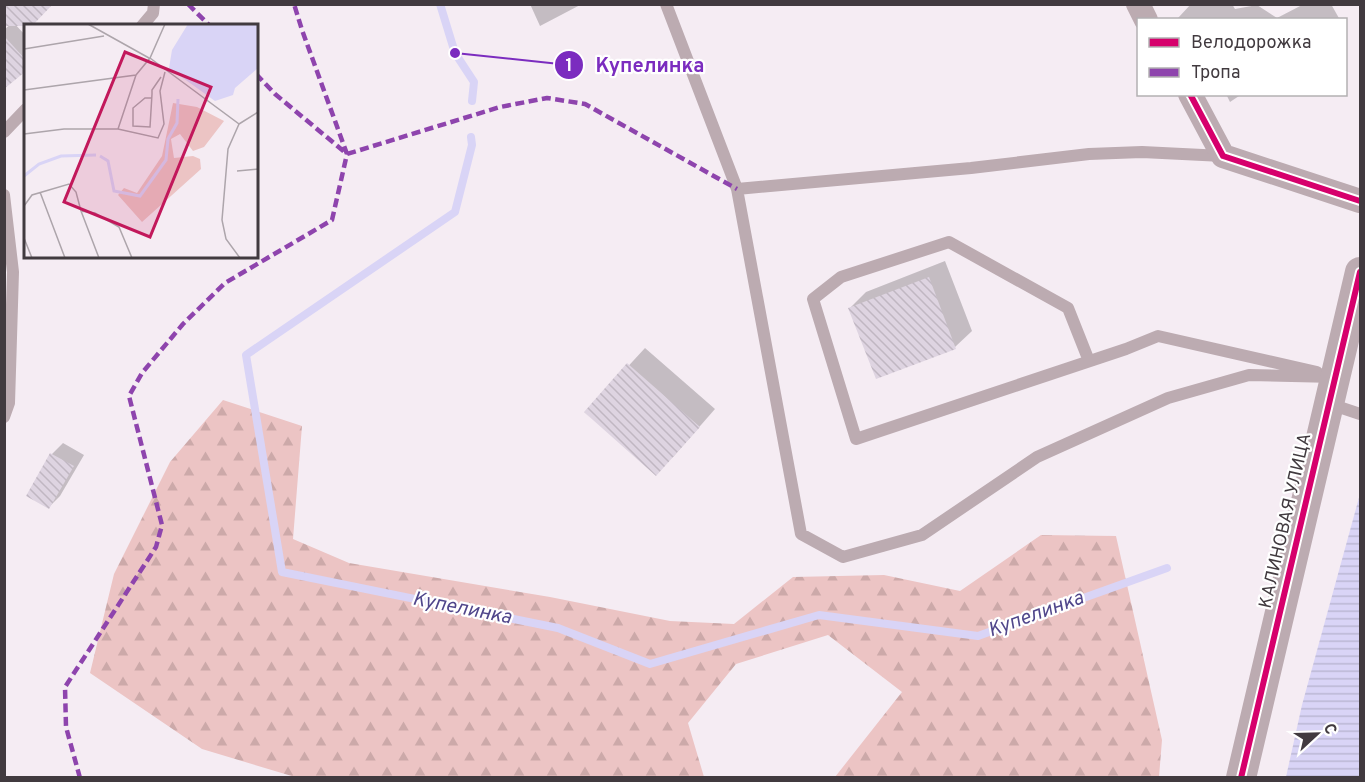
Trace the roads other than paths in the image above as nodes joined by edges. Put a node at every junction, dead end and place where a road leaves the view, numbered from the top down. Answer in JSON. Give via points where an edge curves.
{"nodes":[{"id":1,"x":154,"y":4,"type":"edge"},
{"id":2,"x":666,"y":4,"type":"edge"},
{"id":3,"x":1138,"y":4,"type":"edge"},
{"id":4,"x":1145,"y":18,"type":"edge"},
{"id":5,"x":144,"y":24,"type":"edge"},
{"id":6,"x":1191,"y":96,"type":"edge"},
{"id":7,"x":24,"y":111,"type":"edge"},
{"id":8,"x":4,"y":132,"type":"edge"},
{"id":9,"x":1223,"y":156,"type":"junction"},
{"id":10,"x":736,"y":189,"type":"junction"},
{"id":11,"x":4,"y":195,"type":"edge"},
{"id":12,"x":1360,"y":201,"type":"edge"},
{"id":13,"x":1360,"y":272,"type":"edge"},
{"id":14,"x":1089,"y":361,"type":"junction"},
{"id":15,"x":1333,"y":390,"type":"junction"},
{"id":16,"x":1360,"y":414,"type":"edge"},
{"id":17,"x":4,"y":417,"type":"edge"},
{"id":18,"x":1241,"y":777,"type":"edge"}],
"edges":[{"from":1,"to":5,"type":"lane","via":[[153,13]]},
{"from":2,"to":10,"type":"lane"},
{"from":3,"to":4,"type":"street"},
{"from":6,"to":9,"type":"street"},
{"from":7,"to":8,"type":"lane"},
{"from":9,"to":10,"type":"lane","via":[[1089,154]]},
{"from":9,"to":12,"type":"street"},
{"from":10,"to":15,"type":"lane","via":[[801,534],[843,557],[922,535],[1037,456],[1168,398],[1249,375]]},
{"from":11,"to":17,"type":"lane","via":[[13,272],[9,403]]},
{"from":13,"to":15,"type":"street","name":"КАЛИНОВАЯ УЛИЦА"},
{"from":14,"to":14,"type":"lane","via":[[856,439],[813,299],[841,277],[949,242],[1068,308]]},
{"from":14,"to":15,"type":"lane","via":[[1158,336]]},
{"from":15,"to":16,"type":"lane"},
{"from":15,"to":18,"type":"street","name":"КАЛИНОВАЯ УЛИЦА"}]}
